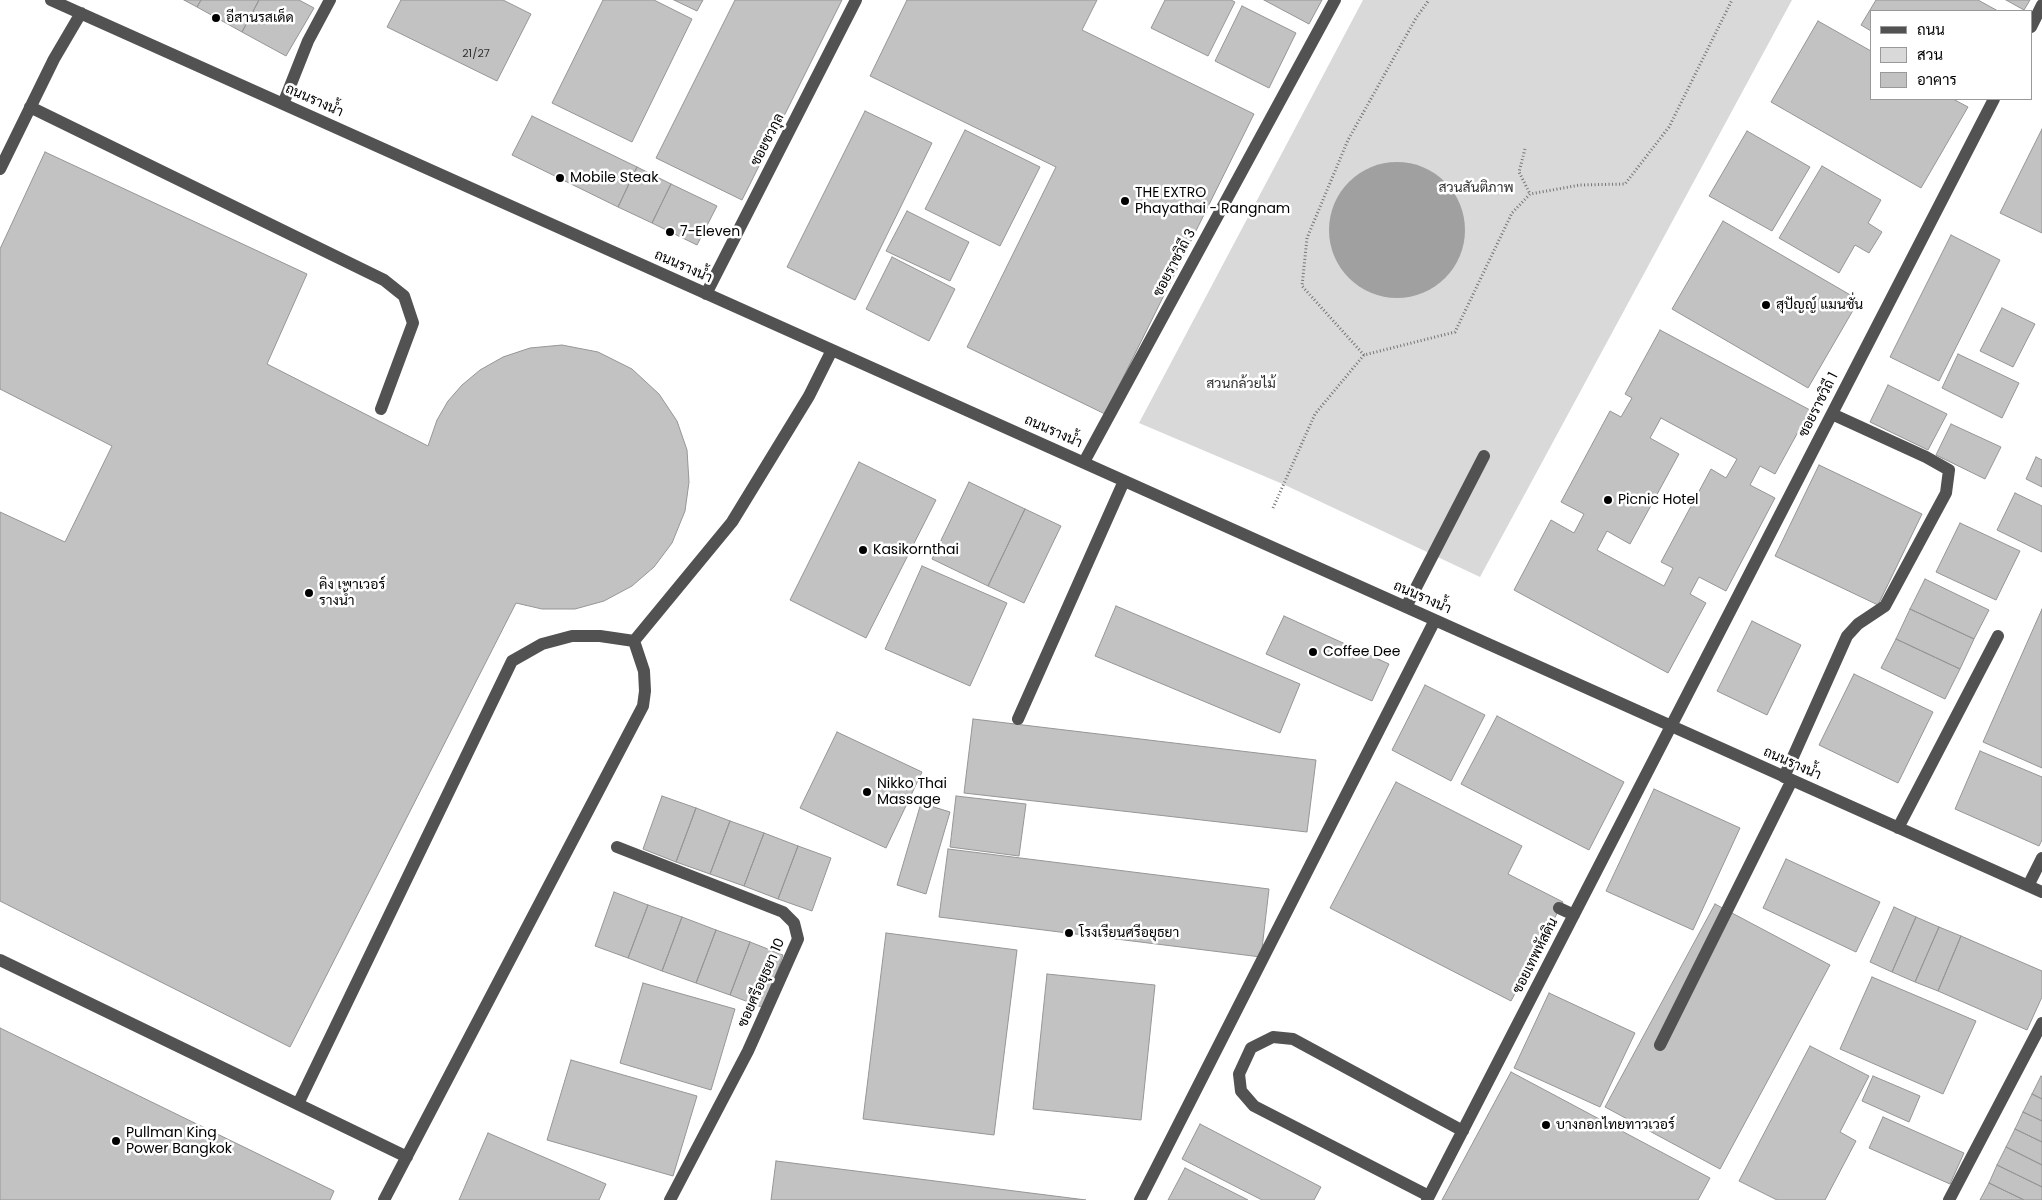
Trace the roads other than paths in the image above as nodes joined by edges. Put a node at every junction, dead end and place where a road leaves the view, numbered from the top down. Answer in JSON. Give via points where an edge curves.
{"nodes":[{"id":1,"x":51,"y":0,"type":"edge"},
{"id":2,"x":330,"y":0,"type":"edge"},
{"id":3,"x":856,"y":0,"type":"edge"},
{"id":4,"x":1335,"y":0,"type":"edge"},
{"id":5,"x":2042,"y":5,"type":"edge"},
{"id":6,"x":81,"y":13,"type":"junction"},
{"id":7,"x":2032,"y":25,"type":"edge"},
{"id":8,"x":1993,"y":100,"type":"edge"},
{"id":9,"x":283,"y":104,"type":"junction"},
{"id":10,"x":30,"y":107,"type":"junction"},
{"id":11,"x":0,"y":169,"type":"edge"},
{"id":12,"x":706,"y":294,"type":"junction"},
{"id":13,"x":832,"y":350,"type":"junction"},
{"id":14,"x":381,"y":409,"type":"dead end"},
{"id":15,"x":1832,"y":414,"type":"junction"},
{"id":16,"x":1484,"y":456,"type":"dead end"},
{"id":17,"x":1084,"y":462,"type":"junction"},
{"id":18,"x":1124,"y":480,"type":"junction"},
{"id":19,"x":1406,"y":607,"type":"junction"},
{"id":20,"x":1435,"y":620,"type":"junction"},
{"id":21,"x":1998,"y":636,"type":"dead end"},
{"id":22,"x":634,"y":640,"type":"junction"},
{"id":23,"x":1018,"y":719,"type":"dead end"},
{"id":24,"x":1671,"y":726,"type":"junction"},
{"id":25,"x":1788,"y":779,"type":"junction"},
{"id":26,"x":1898,"y":828,"type":"junction"},
{"id":27,"x":617,"y":847,"type":"dead end"},
{"id":28,"x":2042,"y":858,"type":"edge"},
{"id":29,"x":2028,"y":886,"type":"junction"},
{"id":30,"x":2042,"y":892,"type":"edge"},
{"id":31,"x":1559,"y":908,"type":"dead end"},
{"id":32,"x":1574,"y":915,"type":"junction"},
{"id":33,"x":0,"y":960,"type":"edge"},
{"id":34,"x":2042,"y":1023,"type":"edge"},
{"id":35,"x":1660,"y":1045,"type":"dead end"},
{"id":36,"x":298,"y":1104,"type":"junction"},
{"id":37,"x":1463,"y":1131,"type":"junction"},
{"id":38,"x":407,"y":1157,"type":"junction"},
{"id":39,"x":1428,"y":1198,"type":"edge"},
{"id":40,"x":384,"y":1200,"type":"edge"},
{"id":41,"x":670,"y":1200,"type":"edge"},
{"id":42,"x":1140,"y":1200,"type":"edge"},
{"id":43,"x":1949,"y":1200,"type":"edge"}],
"edges":[{"from":1,"to":6,"type":"street","name":"ถนนรางน้ำ"},
{"from":2,"to":9,"type":"street","via":[[308,41]]},
{"from":3,"to":12,"type":"street","name":"ซอยชวกุล"},
{"from":4,"to":17,"type":"street","name":"ซอยราชวิถี 3"},
{"from":5,"to":7,"type":"street"},
{"from":6,"to":9,"type":"street","name":"ถนนรางน้ำ"},
{"from":6,"to":10,"type":"street"},
{"from":8,"to":15,"type":"street","name":"ซอยราชวิถี 1"},
{"from":9,"to":12,"type":"street","name":"ถนนรางน้ำ"},
{"from":10,"to":11,"type":"street"},
{"from":10,"to":14,"type":"street","via":[[384,280],[404,296],[413,323]]},
{"from":12,"to":13,"type":"street","name":"ถนนรางน้ำ"},
{"from":13,"to":17,"type":"street","name":"ถนนรางน้ำ"},
{"from":13,"to":22,"type":"street","via":[[809,396],[732,522]]},
{"from":15,"to":24,"type":"street","name":"ซอยราชวิถี 1"},
{"from":15,"to":25,"type":"street","via":[[1948,470],[1946,493],[1885,606],[1858,624],[1847,636]]},
{"from":16,"to":19,"type":"street"},
{"from":17,"to":18,"type":"street","name":"ถนนรางน้ำ"},
{"from":18,"to":19,"type":"street","name":"ถนนรางน้ำ"},
{"from":18,"to":23,"type":"street"},
{"from":19,"to":20,"type":"street","name":"ถนนรางน้ำ"},
{"from":20,"to":24,"type":"street","name":"ถนนรางน้ำ"},
{"from":20,"to":42,"type":"street"},
{"from":21,"to":26,"type":"street"},
{"from":22,"to":36,"type":"street","via":[[572,636],[542,644],[512,661]]},
{"from":22,"to":38,"type":"street","via":[[644,671],[643,706]]},
{"from":24,"to":25,"type":"street","name":"ถนนรางน้ำ"},
{"from":24,"to":32,"type":"street","name":"ซอยเทพหัสดิน"},
{"from":25,"to":26,"type":"street","name":"ถนนรางน้ำ"},
{"from":25,"to":35,"type":"street"},
{"from":26,"to":29,"type":"street","name":"ถนนรางน้ำ"},
{"from":27,"to":41,"type":"street","name":"ซอยศรีอยุธยา 10","via":[[783,912],[794,923],[798,939],[748,1050]]},
{"from":28,"to":29,"type":"street"},
{"from":29,"to":30,"type":"street","name":"ถนนรางน้ำ"},
{"from":31,"to":32,"type":"street"},
{"from":32,"to":37,"type":"street","name":"ซอยเทพหัสดิน"},
{"from":33,"to":36,"type":"street"},
{"from":34,"to":43,"type":"street"},
{"from":36,"to":38,"type":"street"},
{"from":37,"to":39,"type":"street","name":"ซอยเทพหัสดิน"},
{"from":37,"to":39,"type":"street","via":[[1293,1039],[1273,1037],[1251,1048],[1239,1074],[1241,1091],[1254,1106]]},
{"from":38,"to":40,"type":"street"}]}
